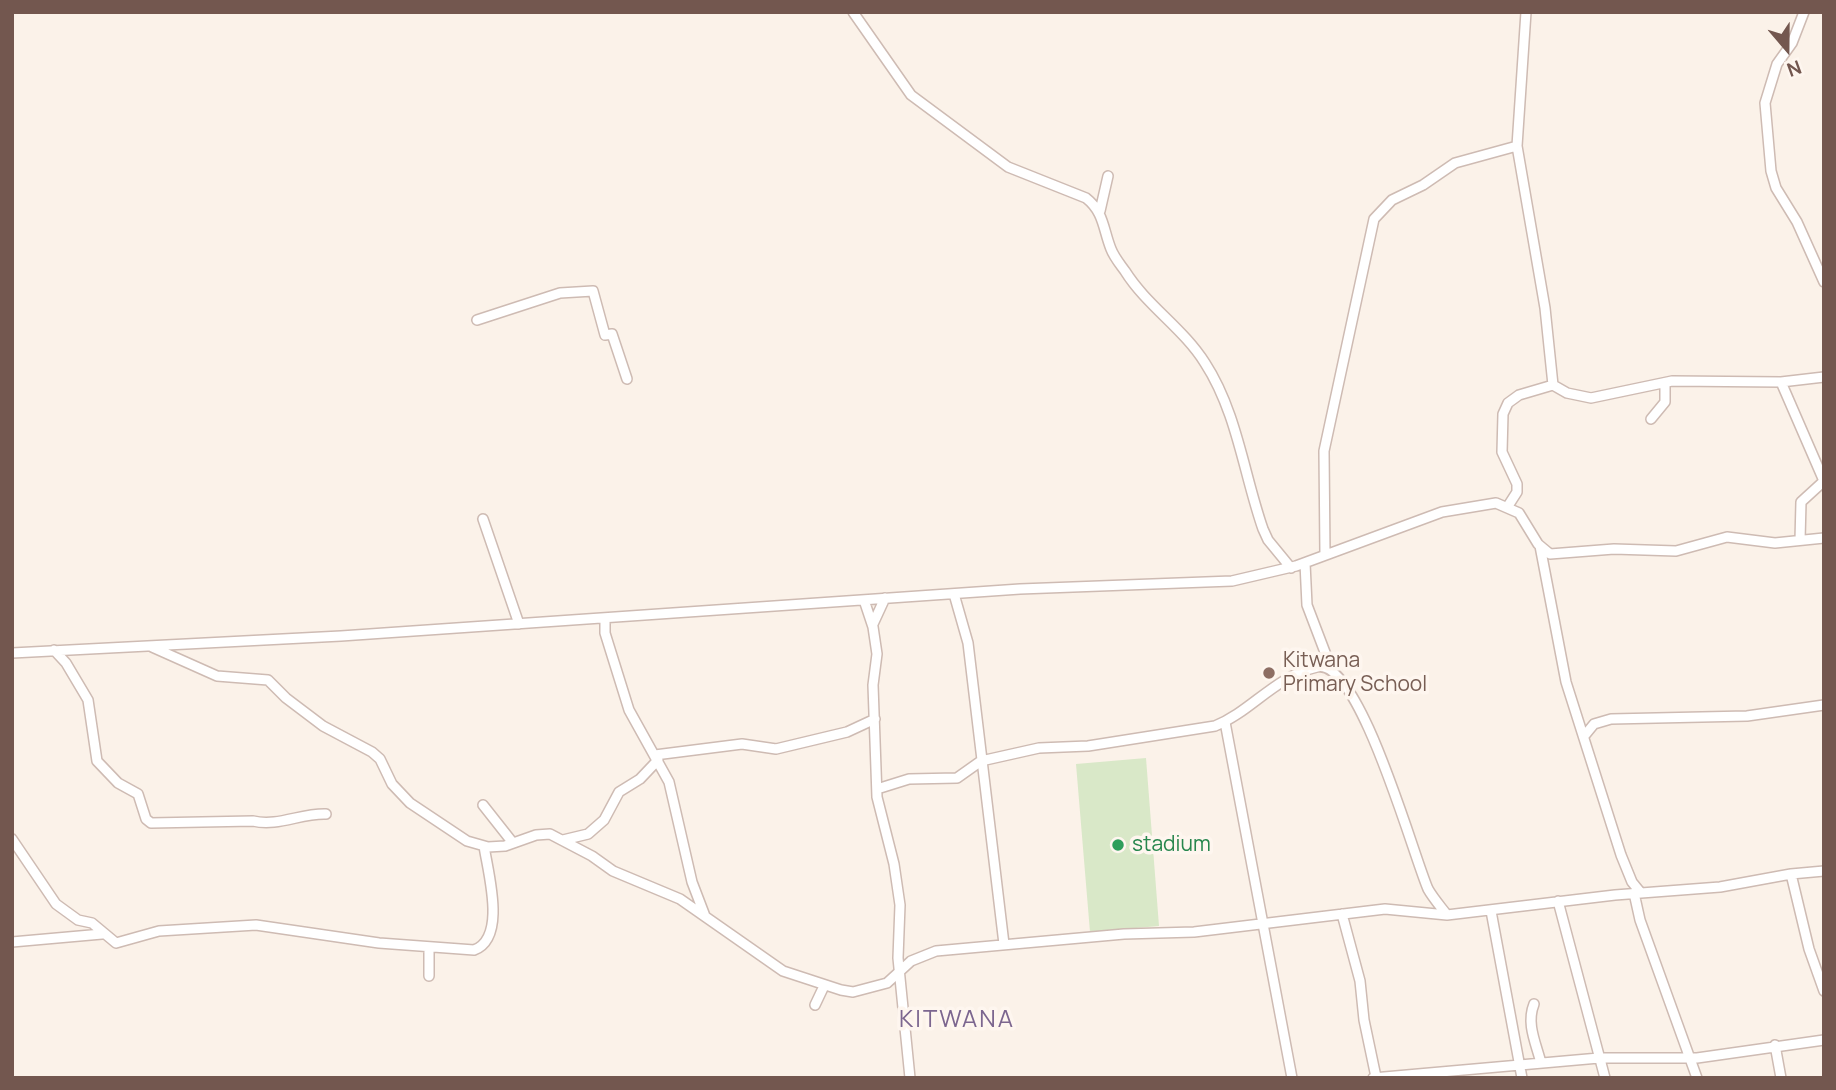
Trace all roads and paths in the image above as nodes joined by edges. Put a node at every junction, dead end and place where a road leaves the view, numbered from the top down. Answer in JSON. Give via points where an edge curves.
{"nodes":[{"id":1,"x":853,"y":12,"type":"edge"},
{"id":2,"x":1526,"y":12,"type":"edge"},
{"id":3,"x":1804,"y":12,"type":"edge"},
{"id":4,"x":1517,"y":146,"type":"junction"},
{"id":5,"x":1108,"y":176,"type":"dead end"},
{"id":6,"x":1100,"y":211,"type":"junction"},
{"id":7,"x":1824,"y":282,"type":"edge"},
{"id":8,"x":477,"y":320,"type":"dead end"},
{"id":9,"x":1824,"y":377,"type":"edge"},
{"id":10,"x":627,"y":379,"type":"dead end"},
{"id":11,"x":1781,"y":382,"type":"junction"},
{"id":12,"x":1665,"y":383,"type":"junction"},
{"id":13,"x":1553,"y":385,"type":"junction"},
{"id":14,"x":1651,"y":419,"type":"dead end"},
{"id":15,"x":1824,"y":481,"type":"edge"},
{"id":16,"x":1508,"y":506,"type":"junction"},
{"id":17,"x":483,"y":519,"type":"dead end"},
{"id":18,"x":1824,"y":538,"type":"edge"},
{"id":19,"x":1800,"y":541,"type":"junction"},
{"id":20,"x":1540,"y":546,"type":"junction"},
{"id":21,"x":1325,"y":555,"type":"junction"},
{"id":22,"x":1305,"y":563,"type":"junction"},
{"id":23,"x":1291,"y":568,"type":"junction"},
{"id":24,"x":954,"y":594,"type":"junction"},
{"id":25,"x":884,"y":598,"type":"junction"},
{"id":26,"x":864,"y":600,"type":"junction"},
{"id":27,"x":605,"y":619,"type":"junction"},
{"id":28,"x":519,"y":624,"type":"junction"},
{"id":29,"x":873,"y":625,"type":"junction"},
{"id":30,"x":151,"y":646,"type":"junction"},
{"id":31,"x":54,"y":650,"type":"junction"},
{"id":32,"x":12,"y":653,"type":"edge"},
{"id":33,"x":1331,"y":668,"type":"junction"},
{"id":34,"x":1824,"y":705,"type":"edge"},
{"id":35,"x":875,"y":719,"type":"junction"},
{"id":36,"x":1224,"y":722,"type":"junction"},
{"id":37,"x":1585,"y":735,"type":"junction"},
{"id":38,"x":657,"y":757,"type":"junction"},
{"id":39,"x":981,"y":761,"type":"junction"},
{"id":40,"x":877,"y":789,"type":"junction"},
{"id":41,"x":483,"y":805,"type":"dead end"},
{"id":42,"x":327,"y":814,"type":"dead end"},
{"id":43,"x":12,"y":839,"type":"edge"},
{"id":44,"x":563,"y":840,"type":"junction"},
{"id":45,"x":513,"y":843,"type":"junction"},
{"id":46,"x":484,"y":846,"type":"junction"},
{"id":47,"x":1824,"y":872,"type":"edge"},
{"id":48,"x":1791,"y":874,"type":"junction"},
{"id":49,"x":1629,"y":875,"type":"junction"},
{"id":50,"x":1638,"y":893,"type":"junction"},
{"id":51,"x":1622,"y":894,"type":"junction"},
{"id":52,"x":1558,"y":901,"type":"junction"},
{"id":53,"x":1491,"y":911,"type":"junction"},
{"id":54,"x":1342,"y":915,"type":"junction"},
{"id":55,"x":1447,"y":915,"type":"junction"},
{"id":56,"x":706,"y":918,"type":"junction"},
{"id":57,"x":1264,"y":925,"type":"junction"},
{"id":58,"x":102,"y":934,"type":"junction"},
{"id":59,"x":12,"y":942,"type":"edge"},
{"id":60,"x":1004,"y":944,"type":"junction"},
{"id":61,"x":429,"y":947,"type":"junction"},
{"id":62,"x":1812,"y":958,"type":"junction"},
{"id":63,"x":1824,"y":958,"type":"edge"},
{"id":64,"x":901,"y":971,"type":"junction"},
{"id":65,"x":429,"y":976,"type":"dead end"},
{"id":66,"x":824,"y":986,"type":"junction"},
{"id":67,"x":1824,"y":991,"type":"edge"},
{"id":68,"x":1534,"y":1004,"type":"dead end"},
{"id":69,"x":815,"y":1005,"type":"dead end"},
{"id":70,"x":1824,"y":1040,"type":"edge"},
{"id":71,"x":1775,"y":1045,"type":"junction"},
{"id":72,"x":1599,"y":1058,"type":"junction"},
{"id":73,"x":1690,"y":1058,"type":"junction"},
{"id":74,"x":1541,"y":1063,"type":"junction"},
{"id":75,"x":1520,"y":1065,"type":"junction"},
{"id":76,"x":1456,"y":1075,"type":"edge"},
{"id":77,"x":910,"y":1078,"type":"edge"},
{"id":78,"x":1292,"y":1078,"type":"edge"},
{"id":79,"x":1376,"y":1078,"type":"edge"},
{"id":80,"x":1522,"y":1078,"type":"edge"},
{"id":81,"x":1605,"y":1078,"type":"edge"},
{"id":82,"x":1697,"y":1078,"type":"edge"},
{"id":83,"x":1781,"y":1078,"type":"edge"}],
"edges":[{"from":1,"to":6,"type":"street","via":[[911,96],[1007,167],[1086,198]]},
{"from":2,"to":4,"type":"street"},
{"from":3,"to":7,"type":"street","via":[[1792,43],[1777,64],[1765,103],[1776,188]]},
{"from":4,"to":13,"type":"street","via":[[1545,308]]},
{"from":4,"to":21,"type":"street","via":[[1455,163],[1423,186],[1392,200],[1374,219],[1324,450]]},
{"from":5,"to":6,"type":"street"},
{"from":6,"to":23,"type":"street","via":[[1112,252],[1131,282],[1213,375],[1263,528]]},
{"from":8,"to":10,"type":"street","via":[[560,293],[593,291],[605,335],[612,334]]},
{"from":9,"to":11,"type":"street"},
{"from":11,"to":12,"type":"street"},
{"from":11,"to":15,"type":"street"},
{"from":12,"to":13,"type":"street","via":[[1591,398]]},
{"from":12,"to":14,"type":"street","via":[[1665,402]]},
{"from":13,"to":16,"type":"street","via":[[1513,398],[1503,414],[1502,452],[1517,484]]},
{"from":15,"to":19,"type":"street","via":[[1801,502]]},
{"from":16,"to":20,"type":"street","via":[[1519,513]]},
{"from":16,"to":21,"type":"street","via":[[1484,504],[1442,512]]},
{"from":17,"to":28,"type":"street"},
{"from":18,"to":19,"type":"street"},
{"from":19,"to":20,"type":"street","via":[[1727,537],[1676,551],[1614,549],[1560,555]]},
{"from":20,"to":37,"type":"street","via":[[1566,682]]},
{"from":21,"to":22,"type":"street"},
{"from":22,"to":23,"type":"street"},
{"from":22,"to":33,"type":"street","via":[[1307,605]]},
{"from":23,"to":24,"type":"street","via":[[1232,581]]},
{"from":24,"to":25,"type":"street"},
{"from":24,"to":39,"type":"street","via":[[968,643]]},
{"from":25,"to":26,"type":"street"},
{"from":25,"to":29,"type":"street"},
{"from":26,"to":27,"type":"street"},
{"from":26,"to":29,"type":"street"},
{"from":27,"to":28,"type":"street"},
{"from":27,"to":38,"type":"street","via":[[605,633],[629,710]]},
{"from":28,"to":30,"type":"street"},
{"from":29,"to":35,"type":"street"},
{"from":30,"to":31,"type":"street"},
{"from":30,"to":46,"type":"street","via":[[217,676],[268,680],[323,726],[372,752],[392,784],[428,817]]},
{"from":31,"to":32,"type":"street"},
{"from":31,"to":42,"type":"street","via":[[88,700],[97,761],[118,783],[138,794],[148,822],[270,824]]},
{"from":33,"to":36,"type":"street","via":[[1318,666],[1278,684]]},
{"from":33,"to":55,"type":"street","via":[[1367,727],[1429,891]]},
{"from":34,"to":37,"type":"street","via":[[1746,716],[1611,719],[1594,724]]},
{"from":35,"to":38,"type":"street","via":[[847,732],[776,750],[742,744]]},
{"from":35,"to":40,"type":"street"},
{"from":36,"to":39,"type":"street","via":[[1088,746],[1039,748]]},
{"from":36,"to":57,"type":"street"},
{"from":37,"to":49,"type":"street"},
{"from":38,"to":44,"type":"street","via":[[640,779],[619,792],[604,820],[588,834]]},
{"from":38,"to":56,"type":"street","via":[[676,805],[692,882]]},
{"from":39,"to":40,"type":"street","via":[[957,778],[909,779]]},
{"from":39,"to":60,"type":"street"},
{"from":40,"to":64,"type":"street","via":[[896,876]]},
{"from":41,"to":45,"type":"street"},
{"from":43,"to":58,"type":"street","via":[[56,904],[73,917],[92,923]]},
{"from":44,"to":45,"type":"street","via":[[541,834]]},
{"from":44,"to":56,"type":"street","via":[[625,877],[680,899]]},
{"from":45,"to":46,"type":"street"},
{"from":46,"to":61,"type":"street","via":[[493,897],[491,934],[474,950]]},
{"from":47,"to":48,"type":"street"},
{"from":48,"to":50,"type":"street","via":[[1720,887]]},
{"from":48,"to":62,"type":"street"},
{"from":49,"to":50,"type":"street"},
{"from":49,"to":51,"type":"street"},
{"from":50,"to":51,"type":"street"},
{"from":50,"to":73,"type":"street","via":[[1640,920]]},
{"from":51,"to":52,"type":"street"},
{"from":52,"to":53,"type":"street"},
{"from":52,"to":72,"type":"street"},
{"from":53,"to":55,"type":"street"},
{"from":53,"to":75,"type":"street"},
{"from":54,"to":55,"type":"street","via":[[1385,909]]},
{"from":54,"to":57,"type":"street"},
{"from":54,"to":79,"type":"street","via":[[1360,981]]},
{"from":56,"to":66,"type":"street","via":[[772,964]]},
{"from":57,"to":60,"type":"street"},
{"from":57,"to":78,"type":"street"},
{"from":58,"to":59,"type":"street"},
{"from":58,"to":61,"type":"street","via":[[120,943],[159,931],[256,925]]},
{"from":60,"to":64,"type":"street","via":[[921,955]]},
{"from":61,"to":65,"type":"street"},
{"from":62,"to":63,"type":"street"},
{"from":62,"to":67,"type":"street"},
{"from":64,"to":66,"type":"street","via":[[887,983],[864,990]]},
{"from":64,"to":77,"type":"street"},
{"from":66,"to":69,"type":"street"},
{"from":68,"to":74,"type":"street","via":[[1532,1030]]},
{"from":70,"to":71,"type":"street"},
{"from":71,"to":73,"type":"street"},
{"from":71,"to":83,"type":"street"},
{"from":72,"to":73,"type":"street"},
{"from":72,"to":74,"type":"street"},
{"from":72,"to":81,"type":"street"},
{"from":73,"to":82,"type":"street"},
{"from":74,"to":75,"type":"street"},
{"from":75,"to":76,"type":"street"},
{"from":75,"to":80,"type":"street"},
{"from":76,"to":79,"type":"street"}]}
